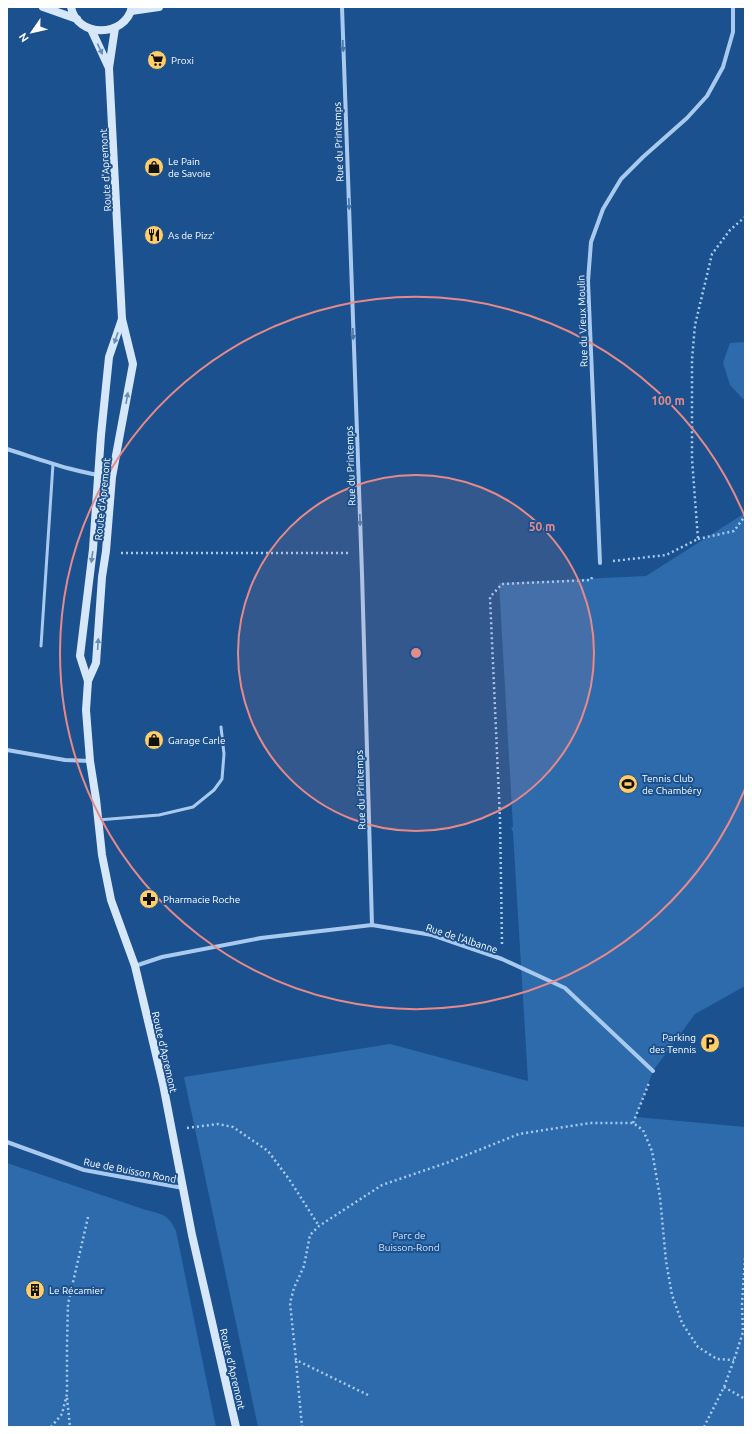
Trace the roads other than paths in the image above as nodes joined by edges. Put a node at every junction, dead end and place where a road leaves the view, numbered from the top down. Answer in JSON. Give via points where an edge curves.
{"nodes":[{"id":1,"x":43,"y":7,"type":"edge"},
{"id":2,"x":71,"y":7,"type":"edge"},
{"id":3,"x":159,"y":7,"type":"edge"},
{"id":4,"x":342,"y":7,"type":"edge"},
{"id":5,"x":733,"y":7,"type":"edge"},
{"id":6,"x":131,"y":9,"type":"edge"},
{"id":7,"x":77,"y":19,"type":"junction"},
{"id":8,"x":115,"y":28,"type":"junction"},
{"id":9,"x":91,"y":29,"type":"junction"},
{"id":10,"x":109,"y":68,"type":"junction"},
{"id":11,"x":122,"y":319,"type":"junction"},
{"id":12,"x":7,"y":448,"type":"edge"},
{"id":13,"x":53,"y":464,"type":"junction"},
{"id":14,"x":98,"y":475,"type":"junction"},
{"id":15,"x":112,"y":477,"type":"junction"},
{"id":16,"x":600,"y":563,"type":"road end"},
{"id":17,"x":41,"y":646,"type":"dead end"},
{"id":18,"x":88,"y":681,"type":"junction"},
{"id":19,"x":221,"y":727,"type":"dead end"},
{"id":20,"x":7,"y":750,"type":"edge"},
{"id":21,"x":90,"y":761,"type":"junction"},
{"id":22,"x":98,"y":820,"type":"junction"},
{"id":23,"x":372,"y":925,"type":"junction"},
{"id":24,"x":135,"y":966,"type":"junction"},
{"id":25,"x":653,"y":1071,"type":"road end"},
{"id":26,"x":7,"y":1142,"type":"edge"},
{"id":27,"x":183,"y":1188,"type":"junction"},
{"id":28,"x":236,"y":1427,"type":"edge"}],
"edges":[{"from":1,"to":7,"type":"main road"},
{"from":2,"to":7,"type":"main road"},
{"from":3,"to":6,"type":"main road"},
{"from":4,"to":23,"type":"street","name":"Rue du Printemps","one_way":true},
{"from":5,"to":16,"type":"street","name":"Rue du Vieux Moulin","via":[[733,32],[723,67],[707,96],[621,179],[603,209],[591,242],[588,281]]},
{"from":6,"to":8,"type":"main road","via":[[121,24]]},
{"from":7,"to":9,"type":"main road"},
{"from":8,"to":9,"type":"main road","via":[[98,31]]},
{"from":8,"to":10,"type":"main road","name":"Route d'Apremont"},
{"from":9,"to":10,"type":"main road","name":"Route d'Apremont","one_way":true},
{"from":10,"to":11,"type":"main road","name":"Route d'Apremont"},
{"from":11,"to":14,"type":"main road","name":"Route d'Apremont","one_way":true,"via":[[109,357]]},
{"from":15,"to":11,"type":"main road","name":"Route d'Apremont","one_way":true,"via":[[133,364]]},
{"from":12,"to":13,"type":"street"},
{"from":13,"to":14,"type":"street"},
{"from":13,"to":17,"type":"lane"},
{"from":14,"to":15,"type":"street"},
{"from":14,"to":18,"type":"main road","name":"Route d'Apremont","one_way":true,"via":[[93,549],[80,656]]},
{"from":18,"to":15,"type":"main road","name":"Route d'Apremont","one_way":true,"via":[[96,663]]},
{"from":18,"to":21,"type":"main road","name":"Route d'Apremont","via":[[86,710]]},
{"from":19,"to":22,"type":"lane","via":[[224,754],[222,779],[214,790],[193,807],[159,815]]},
{"from":20,"to":21,"type":"street","via":[[65,760]]},
{"from":21,"to":22,"type":"main road","name":"Route d'Apremont"},
{"from":22,"to":24,"type":"main road","name":"Route d'Apremont","via":[[111,900]]},
{"from":23,"to":24,"type":"street","name":"Rue de l'Albanne","via":[[260,938],[162,957]]},
{"from":23,"to":25,"type":"street","name":"Rue de l'Albanne","via":[[432,935],[502,959],[565,988]]},
{"from":24,"to":27,"type":"main road","name":"Route d'Apremont","via":[[163,1084]]},
{"from":26,"to":27,"type":"street","name":"Rue de Buisson Rond","via":[[84,1170]]},
{"from":27,"to":28,"type":"main road","name":"Route d'Apremont"}]}
